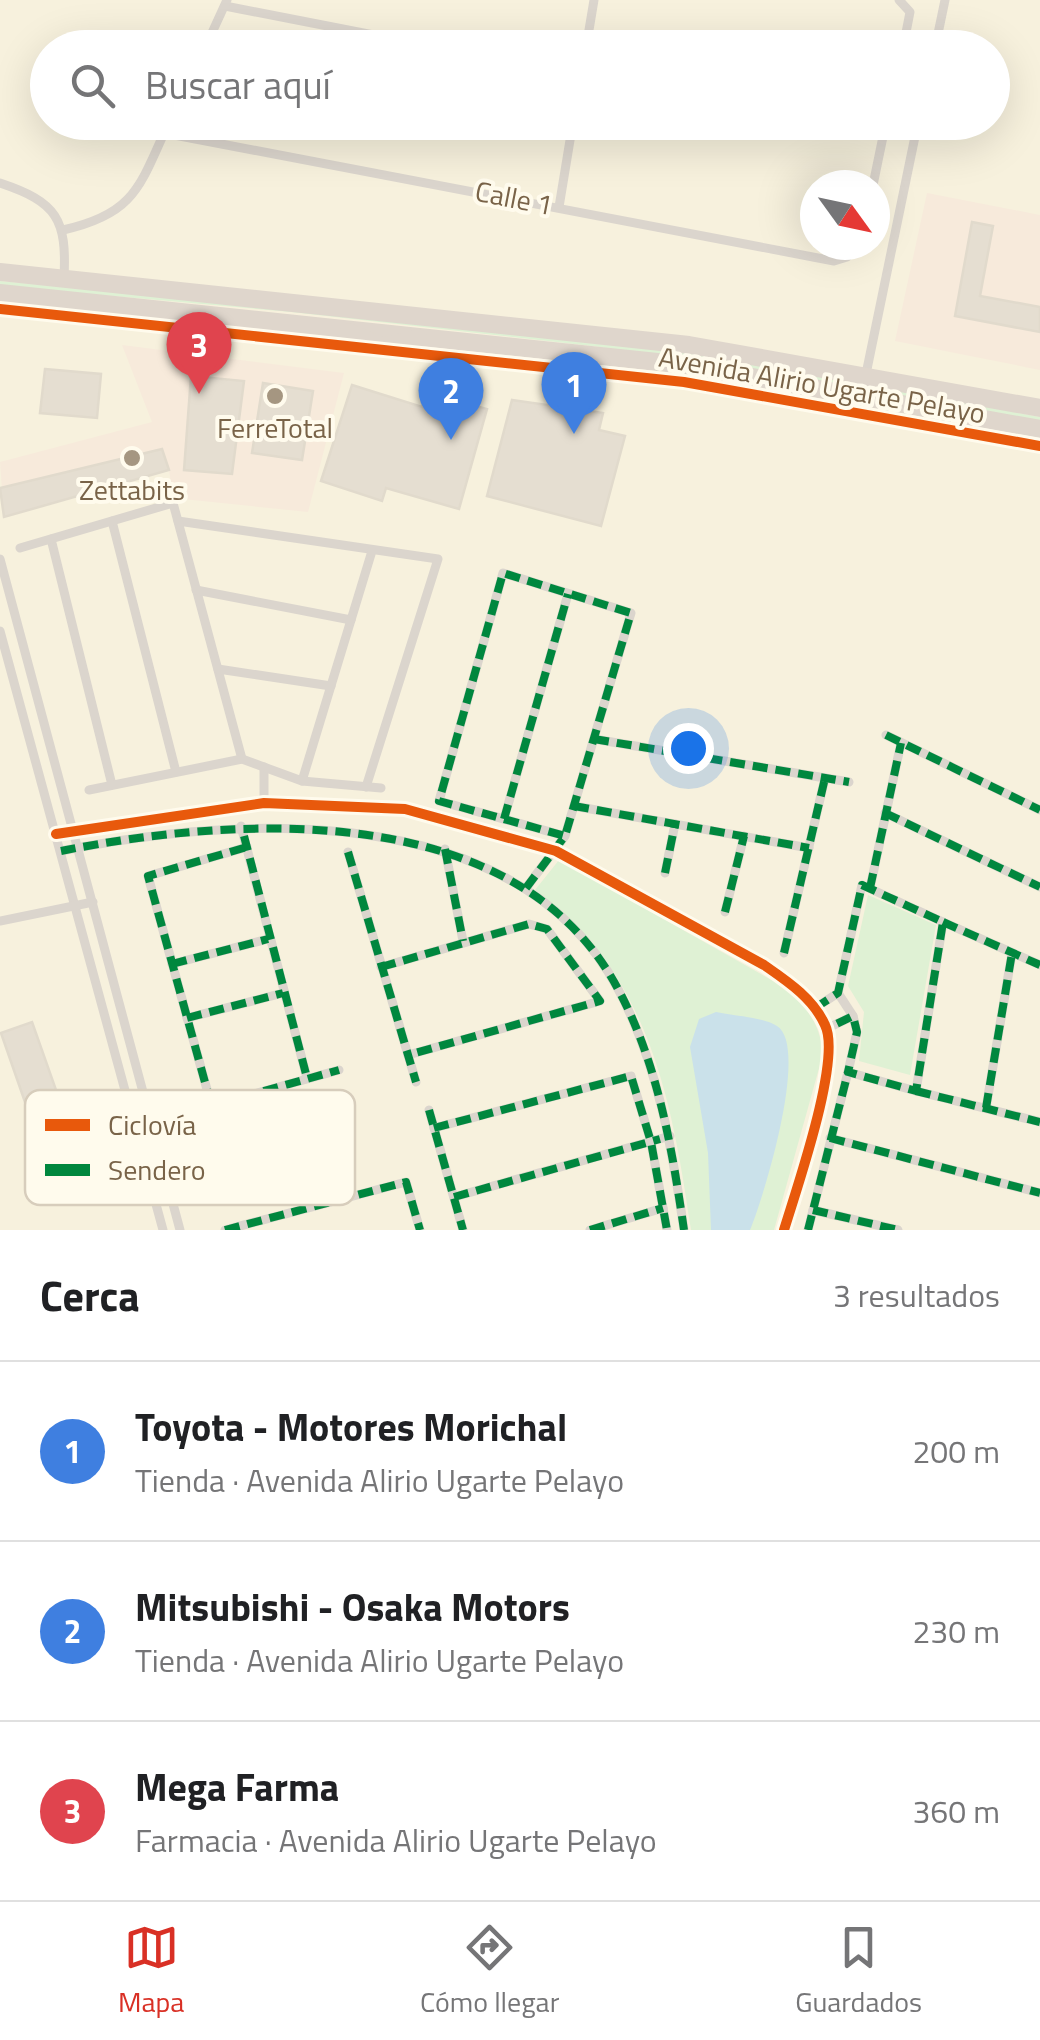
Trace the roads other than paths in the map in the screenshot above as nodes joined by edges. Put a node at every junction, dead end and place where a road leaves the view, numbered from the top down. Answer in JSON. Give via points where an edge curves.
{"nodes":[{"id":1,"x":594,"y":0,"type":"edge"},
{"id":2,"x":898,"y":0,"type":"edge"},
{"id":3,"x":946,"y":0,"type":"edge"},
{"id":4,"x":226,"y":3,"type":"edge"},
{"id":5,"x":213,"y":30,"type":"edge"},
{"id":6,"x":354,"y":30,"type":"edge"},
{"id":7,"x":589,"y":30,"type":"edge"},
{"id":8,"x":906,"y":30,"type":"edge"},
{"id":9,"x":939,"y":30,"type":"edge"},
{"id":10,"x":161,"y":140,"type":"edge"},
{"id":11,"x":201,"y":140,"type":"edge"},
{"id":12,"x":570,"y":140,"type":"edge"},
{"id":13,"x":882,"y":140,"type":"edge"},
{"id":14,"x":914,"y":140,"type":"edge"},
{"id":15,"x":875,"y":170,"type":"edge"},
{"id":16,"x":0,"y":184,"type":"edge"},
{"id":17,"x":559,"y":207,"type":"junction"},
{"id":18,"x":63,"y":230,"type":"junction"},
{"id":19,"x":800,"y":254,"type":"edge"},
{"id":20,"x":0,"y":272,"type":"edge"},
{"id":21,"x":64,"y":278,"type":"junction"},
{"id":22,"x":0,"y":292,"type":"edge"},
{"id":23,"x":0,"y":310,"type":"edge"},
{"id":24,"x":332,"y":324,"type":"junction"},
{"id":25,"x":428,"y":335,"type":"junction"},
{"id":26,"x":383,"y":347,"type":"junction"},
{"id":27,"x":866,"y":374,"type":"junction"},
{"id":28,"x":1034,"y":405,"type":"edge"},
{"id":29,"x":1040,"y":429,"type":"edge"},
{"id":30,"x":1040,"y":446,"type":"edge"},
{"id":31,"x":112,"y":521,"type":"junction"},
{"id":32,"x":178,"y":522,"type":"junction"},
{"id":33,"x":51,"y":538,"type":"junction"},
{"id":34,"x":20,"y":548,"type":"dead end"},
{"id":35,"x":372,"y":551,"type":"junction"},
{"id":36,"x":0,"y":559,"type":"edge"},
{"id":37,"x":196,"y":590,"type":"junction"},
{"id":38,"x":568,"y":594,"type":"junction"},
{"id":39,"x":351,"y":620,"type":"junction"},
{"id":40,"x":0,"y":631,"type":"edge"},
{"id":41,"x":218,"y":669,"type":"junction"},
{"id":42,"x":331,"y":686,"type":"junction"},
{"id":43,"x":886,"y":735,"type":"dead end"},
{"id":44,"x":594,"y":739,"type":"junction"},
{"id":45,"x":902,"y":743,"type":"junction"},
{"id":46,"x":242,"y":759,"type":"junction"},
{"id":47,"x":264,"y":767,"type":"junction"},
{"id":48,"x":176,"y":772,"type":"junction"},
{"id":49,"x":825,"y":778,"type":"junction"},
{"id":50,"x":302,"y":781,"type":"junction"},
{"id":51,"x":849,"y":782,"type":"dead end"},
{"id":52,"x":112,"y":785,"type":"junction"},
{"id":53,"x":366,"y":787,"type":"junction"},
{"id":54,"x":381,"y":788,"type":"dead end"},
{"id":55,"x":89,"y":790,"type":"dead end"},
{"id":56,"x":264,"y":803,"type":"junction"},
{"id":57,"x":574,"y":806,"type":"junction"},
{"id":58,"x":1040,"y":810,"type":"edge"},
{"id":59,"x":885,"y":813,"type":"junction"},
{"id":60,"x":504,"y":819,"type":"junction"},
{"id":61,"x":676,"y":824,"type":"junction"},
{"id":62,"x":241,"y":826,"type":"junction"},
{"id":63,"x":75,"y":830,"type":"junction"},
{"id":64,"x":56,"y":834,"type":"junction"},
{"id":65,"x":566,"y":836,"type":"junction"},
{"id":66,"x":744,"y":836,"type":"junction"},
{"id":67,"x":79,"y":847,"type":"junction"},
{"id":68,"x":248,"y":848,"type":"junction"},
{"id":69,"x":808,"y":848,"type":"junction"},
{"id":70,"x":445,"y":849,"type":"junction"},
{"id":71,"x":556,"y":850,"type":"junction"},
{"id":72,"x":61,"y":851,"type":"junction"},
{"id":73,"x":348,"y":852,"type":"dead end"},
{"id":74,"x":664,"y":873,"type":"dead end"},
{"id":75,"x":1040,"y":887,"type":"edge"},
{"id":76,"x":526,"y":888,"type":"junction"},
{"id":77,"x":870,"y":888,"type":"junction"},
{"id":78,"x":93,"y":902,"type":"junction"},
{"id":79,"x":76,"y":905,"type":"junction"},
{"id":80,"x":725,"y":912,"type":"dead end"},
{"id":81,"x":0,"y":921,"type":"edge"},
{"id":82,"x":943,"y":922,"type":"junction"},
{"id":83,"x":268,"y":939,"type":"junction"},
{"id":84,"x":464,"y":941,"type":"junction"},
{"id":85,"x":784,"y":953,"type":"dead end"},
{"id":86,"x":1012,"y":953,"type":"junction"},
{"id":87,"x":172,"y":964,"type":"junction"},
{"id":88,"x":1040,"y":965,"type":"edge"},
{"id":89,"x":382,"y":967,"type":"junction"},
{"id":90,"x":283,"y":993,"type":"junction"},
{"id":91,"x":838,"y":993,"type":"junction"},
{"id":92,"x":815,"y":1008,"type":"junction"},
{"id":93,"x":853,"y":1016,"type":"junction"},
{"id":94,"x":187,"y":1018,"type":"junction"},
{"id":95,"x":828,"y":1028,"type":"junction"},
{"id":96,"x":408,"y":1055,"type":"junction"},
{"id":97,"x":340,"y":1070,"type":"dead end"},
{"id":98,"x":848,"y":1072,"type":"junction"},
{"id":99,"x":306,"y":1078,"type":"junction"},
{"id":100,"x":416,"y":1082,"type":"dead end"},
{"id":101,"x":126,"y":1090,"type":"edge"},
{"id":102,"x":143,"y":1090,"type":"edge"},
{"id":103,"x":207,"y":1090,"type":"edge"},
{"id":104,"x":262,"y":1090,"type":"edge"},
{"id":105,"x":916,"y":1091,"type":"junction"},
{"id":106,"x":986,"y":1108,"type":"junction"},
{"id":107,"x":429,"y":1110,"type":"dead end"},
{"id":108,"x":1040,"y":1122,"type":"edge"},
{"id":109,"x":434,"y":1128,"type":"junction"},
{"id":110,"x":670,"y":1136,"type":"junction"},
{"id":111,"x":830,"y":1138,"type":"junction"},
{"id":112,"x":652,"y":1142,"type":"junction"},
{"id":113,"x":1040,"y":1192,"type":"edge"},
{"id":114,"x":355,"y":1195,"type":"edge"},
{"id":115,"x":454,"y":1197,"type":"junction"},
{"id":116,"x":156,"y":1205,"type":"edge"},
{"id":117,"x":173,"y":1205,"type":"edge"},
{"id":118,"x":319,"y":1205,"type":"edge"},
{"id":119,"x":663,"y":1208,"type":"junction"},
{"id":120,"x":813,"y":1210,"type":"junction"},
{"id":121,"x":163,"y":1230,"type":"edge"},
{"id":122,"x":180,"y":1230,"type":"edge"},
{"id":123,"x":224,"y":1230,"type":"edge"},
{"id":124,"x":420,"y":1230,"type":"edge"},
{"id":125,"x":463,"y":1230,"type":"edge"},
{"id":126,"x":590,"y":1230,"type":"edge"},
{"id":127,"x":667,"y":1230,"type":"edge"},
{"id":128,"x":684,"y":1230,"type":"edge"},
{"id":129,"x":784,"y":1230,"type":"edge"},
{"id":130,"x":808,"y":1230,"type":"edge"},
{"id":131,"x":898,"y":1230,"type":"edge"}],
"edges":[{"from":1,"to":7,"type":"street"},
{"from":2,"to":8,"type":"street","via":[[910,12]]},
{"from":3,"to":9,"type":"street"},
{"from":4,"to":5,"type":"street"},
{"from":4,"to":6,"type":"street"},
{"from":10,"to":18,"type":"street","via":[[119,209]]},
{"from":11,"to":17,"type":"street","name":"Calle 1"},
{"from":12,"to":17,"type":"street"},
{"from":13,"to":15,"type":"street"},
{"from":14,"to":27,"type":"street"},
{"from":16,"to":18,"type":"street","via":[[50,208]]},
{"from":17,"to":19,"type":"street","name":"Calle 1"},
{"from":18,"to":21,"type":"street"},
{"from":20,"to":21,"type":"highway","name":"Avenida Alirio Ugarte Pelayo"},
{"from":21,"to":27,"type":"highway","name":"Avenida Alirio Ugarte Pelayo","via":[[566,330]]},
{"from":22,"to":24,"type":"highway","name":"Avenida Alirio Ugarte Pelayo"},
{"from":23,"to":26,"type":"street","name":"Avenida Alirio Ugarte Pelayo"},
{"from":24,"to":25,"type":"highway","name":"Avenida Alirio Ugarte Pelayo"},
{"from":24,"to":26,"type":"highway"},
{"from":25,"to":26,"type":"highway"},
{"from":25,"to":29,"type":"highway","name":"Avenida Alirio Ugarte Pelayo","via":[[686,365]]},
{"from":26,"to":30,"type":"street","name":"Avenida Alirio Ugarte Pelayo","via":[[684,382]]},
{"from":27,"to":28,"type":"highway","name":"Avenida Alirio Ugarte Pelayo"},
{"from":31,"to":32,"type":"street","via":[[173,503]]},
{"from":31,"to":33,"type":"street"},
{"from":31,"to":48,"type":"street"},
{"from":32,"to":35,"type":"street"},
{"from":32,"to":37,"type":"street"},
{"from":33,"to":34,"type":"street"},
{"from":33,"to":52,"type":"street"},
{"from":35,"to":39,"type":"street"},
{"from":35,"to":53,"type":"street","via":[[438,559]]},
{"from":36,"to":63,"type":"street"},
{"from":37,"to":39,"type":"street"},
{"from":37,"to":41,"type":"street"},
{"from":38,"to":44,"type":"street","via":[[630,613]]},
{"from":38,"to":60,"type":"street"},
{"from":38,"to":60,"type":"street","via":[[503,573],[439,801]]},
{"from":39,"to":42,"type":"street"},
{"from":40,"to":64,"type":"street"},
{"from":41,"to":42,"type":"street"},
{"from":41,"to":46,"type":"street"},
{"from":42,"to":50,"type":"street"},
{"from":43,"to":45,"type":"street"},
{"from":44,"to":49,"type":"street"},
{"from":44,"to":57,"type":"street"},
{"from":45,"to":58,"type":"street"},
{"from":45,"to":59,"type":"street"},
{"from":46,"to":47,"type":"street"},
{"from":46,"to":48,"type":"street"},
{"from":47,"to":50,"type":"street"},
{"from":47,"to":56,"type":"street"},
{"from":48,"to":52,"type":"street"},
{"from":49,"to":51,"type":"street"},
{"from":49,"to":69,"type":"street"},
{"from":50,"to":53,"type":"street"},
{"from":52,"to":55,"type":"street"},
{"from":53,"to":54,"type":"street"},
{"from":56,"to":63,"type":"street"},
{"from":56,"to":71,"type":"street","via":[[405,809]]},
{"from":57,"to":61,"type":"street"},
{"from":57,"to":65,"type":"street"},
{"from":59,"to":75,"type":"street"},
{"from":59,"to":77,"type":"street"},
{"from":60,"to":65,"type":"street"},
{"from":61,"to":66,"type":"street"},
{"from":61,"to":74,"type":"street"},
{"from":62,"to":67,"type":"street"},
{"from":62,"to":68,"type":"street"},
{"from":62,"to":70,"type":"street","via":[[331,830]]},
{"from":63,"to":64,"type":"street"},
{"from":63,"to":67,"type":"street"},
{"from":64,"to":72,"type":"street"},
{"from":65,"to":71,"type":"street"},
{"from":66,"to":69,"type":"street"},
{"from":66,"to":80,"type":"street"},
{"from":67,"to":72,"type":"street"},
{"from":67,"to":78,"type":"street"},
{"from":68,"to":83,"type":"street"},
{"from":68,"to":87,"type":"street","via":[[148,876]]},
{"from":69,"to":85,"type":"street"},
{"from":70,"to":76,"type":"street"},
{"from":70,"to":84,"type":"street"},
{"from":71,"to":76,"type":"street"},
{"from":71,"to":92,"type":"street","via":[[764,965]]},
{"from":72,"to":79,"type":"street"},
{"from":73,"to":89,"type":"street"},
{"from":76,"to":110,"type":"street","via":[[582,940],[618,988]]},
{"from":77,"to":82,"type":"street"},
{"from":77,"to":91,"type":"street","via":[[862,885]]},
{"from":78,"to":79,"type":"street"},
{"from":78,"to":102,"type":"street"},
{"from":79,"to":81,"type":"street"},
{"from":79,"to":101,"type":"street"},
{"from":82,"to":86,"type":"street"},
{"from":82,"to":105,"type":"street"},
{"from":83,"to":87,"type":"street"},
{"from":83,"to":90,"type":"street"},
{"from":84,"to":89,"type":"street"},
{"from":84,"to":96,"type":"street","via":[[528,924],[547,929],[600,1000]]},
{"from":86,"to":88,"type":"street"},
{"from":86,"to":106,"type":"street"},
{"from":87,"to":94,"type":"street"},
{"from":89,"to":96,"type":"street"},
{"from":90,"to":94,"type":"street"},
{"from":90,"to":99,"type":"street"},
{"from":91,"to":92,"type":"street"},
{"from":91,"to":93,"type":"street"},
{"from":92,"to":95,"type":"street"},
{"from":93,"to":95,"type":"street"},
{"from":93,"to":98,"type":"street","via":[[857,1032]]},
{"from":94,"to":103,"type":"street"},
{"from":95,"to":129,"type":"street","via":[[824,1078]]},
{"from":96,"to":100,"type":"street"},
{"from":97,"to":99,"type":"street"},
{"from":98,"to":105,"type":"street"},
{"from":98,"to":111,"type":"street"},
{"from":99,"to":104,"type":"street"},
{"from":105,"to":106,"type":"street"},
{"from":106,"to":108,"type":"street"},
{"from":107,"to":109,"type":"street"},
{"from":109,"to":112,"type":"street","via":[[631,1076]]},
{"from":109,"to":115,"type":"street"},
{"from":110,"to":112,"type":"street"},
{"from":110,"to":128,"type":"street"},
{"from":111,"to":113,"type":"street"},
{"from":111,"to":120,"type":"street"},
{"from":112,"to":115,"type":"street"},
{"from":112,"to":119,"type":"street"},
{"from":114,"to":124,"type":"street","via":[[406,1182]]},
{"from":115,"to":125,"type":"street"},
{"from":116,"to":121,"type":"street"},
{"from":117,"to":122,"type":"street"},
{"from":118,"to":123,"type":"street"},
{"from":119,"to":126,"type":"street"},
{"from":119,"to":127,"type":"street"},
{"from":120,"to":130,"type":"street"},
{"from":120,"to":131,"type":"street"}]}
